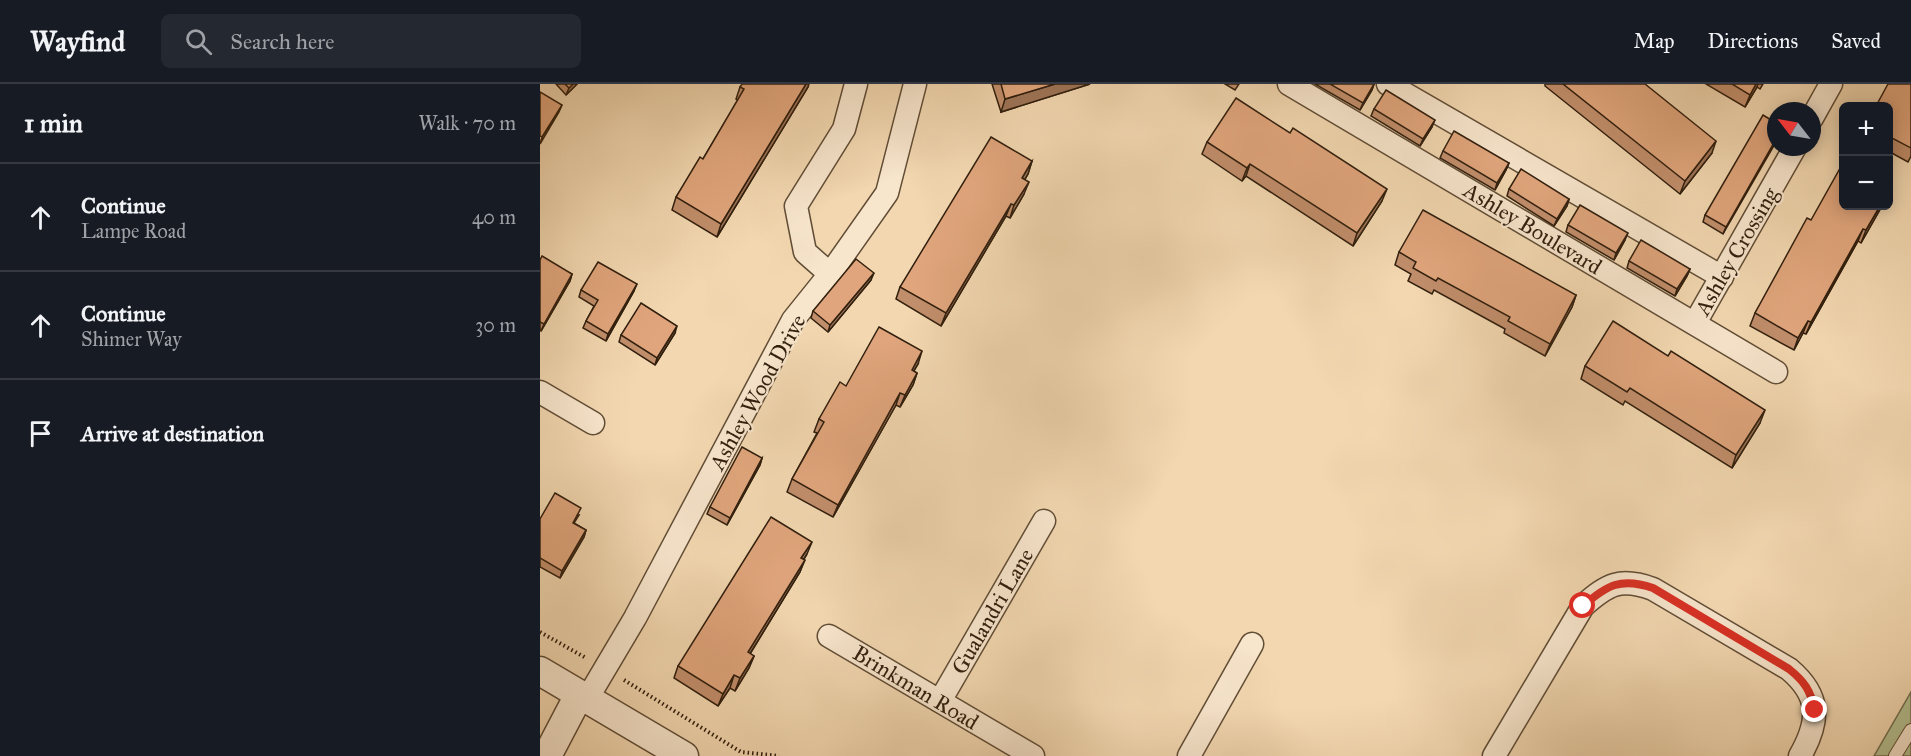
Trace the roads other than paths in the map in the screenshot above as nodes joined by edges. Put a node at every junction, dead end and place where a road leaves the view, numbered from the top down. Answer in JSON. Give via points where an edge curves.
{"nodes":[{"id":1,"x":856,"y":84,"type":"edge"},
{"id":2,"x":915,"y":84,"type":"edge"},
{"id":3,"x":1289,"y":84,"type":"edge"},
{"id":4,"x":1388,"y":84,"type":"edge"},
{"id":5,"x":1831,"y":84,"type":"edge"},
{"id":6,"x":1821,"y":102,"type":"edge"},
{"id":7,"x":1790,"y":156,"type":"edge"},
{"id":8,"x":830,"y":274,"type":"junction"},
{"id":9,"x":1722,"y":277,"type":"junction"},
{"id":10,"x":1695,"y":323,"type":"junction"},
{"id":11,"x":1776,"y":372,"type":"dead end"},
{"id":12,"x":540,"y":392,"type":"edge"},
{"id":13,"x":593,"y":423,"type":"dead end"},
{"id":14,"x":1044,"y":521,"type":"dead end"},
{"id":15,"x":829,"y":636,"type":"dead end"},
{"id":16,"x":1252,"y":644,"type":"dead end"},
{"id":17,"x":540,"y":672,"type":"edge"},
{"id":18,"x":583,"y":697,"type":"junction"},
{"id":19,"x":940,"y":701,"type":"junction"},
{"id":20,"x":1911,"y":730,"type":"edge"},
{"id":21,"x":1027,"y":754,"type":"edge"},
{"id":22,"x":546,"y":756,"type":"edge"},
{"id":23,"x":684,"y":756,"type":"edge"},
{"id":24,"x":1189,"y":756,"type":"edge"},
{"id":25,"x":1494,"y":756,"type":"edge"},
{"id":26,"x":1800,"y":756,"type":"edge"},
{"id":27,"x":1895,"y":756,"type":"edge"}],
"edges":[{"from":1,"to":8,"type":"street","via":[[844,129],[796,206],[805,252]]},
{"from":2,"to":8,"type":"street","name":"Ashley Wood Drive","via":[[887,193]]},
{"from":3,"to":10,"type":"street","name":"Ashley Boulevard"},
{"from":4,"to":9,"type":"street"},
{"from":5,"to":6,"type":"street"},
{"from":7,"to":9,"type":"street","name":"Ashley Crossing"},
{"from":8,"to":18,"type":"street","name":"Ashley Wood Drive","via":[[793,320],[635,618]]},
{"from":9,"to":10,"type":"street","name":"Ashley Crossing"},
{"from":10,"to":11,"type":"street","name":"Ashley Boulevard"},
{"from":12,"to":13,"type":"street"},
{"from":14,"to":19,"type":"street","name":"Gualandri Lane"},
{"from":15,"to":19,"type":"street","name":"Brinkman Road"},
{"from":16,"to":24,"type":"street"},
{"from":17,"to":18,"type":"street"},
{"from":18,"to":22,"type":"street"},
{"from":18,"to":23,"type":"street"},
{"from":19,"to":21,"type":"street","name":"Brinkman Road"},
{"from":20,"to":27,"type":"lane"},
{"from":25,"to":26,"type":"street","via":[[1583,606],[1616,584],[1635,582],[1653,588],[1803,681],[1815,710],[1814,724]]}]}
